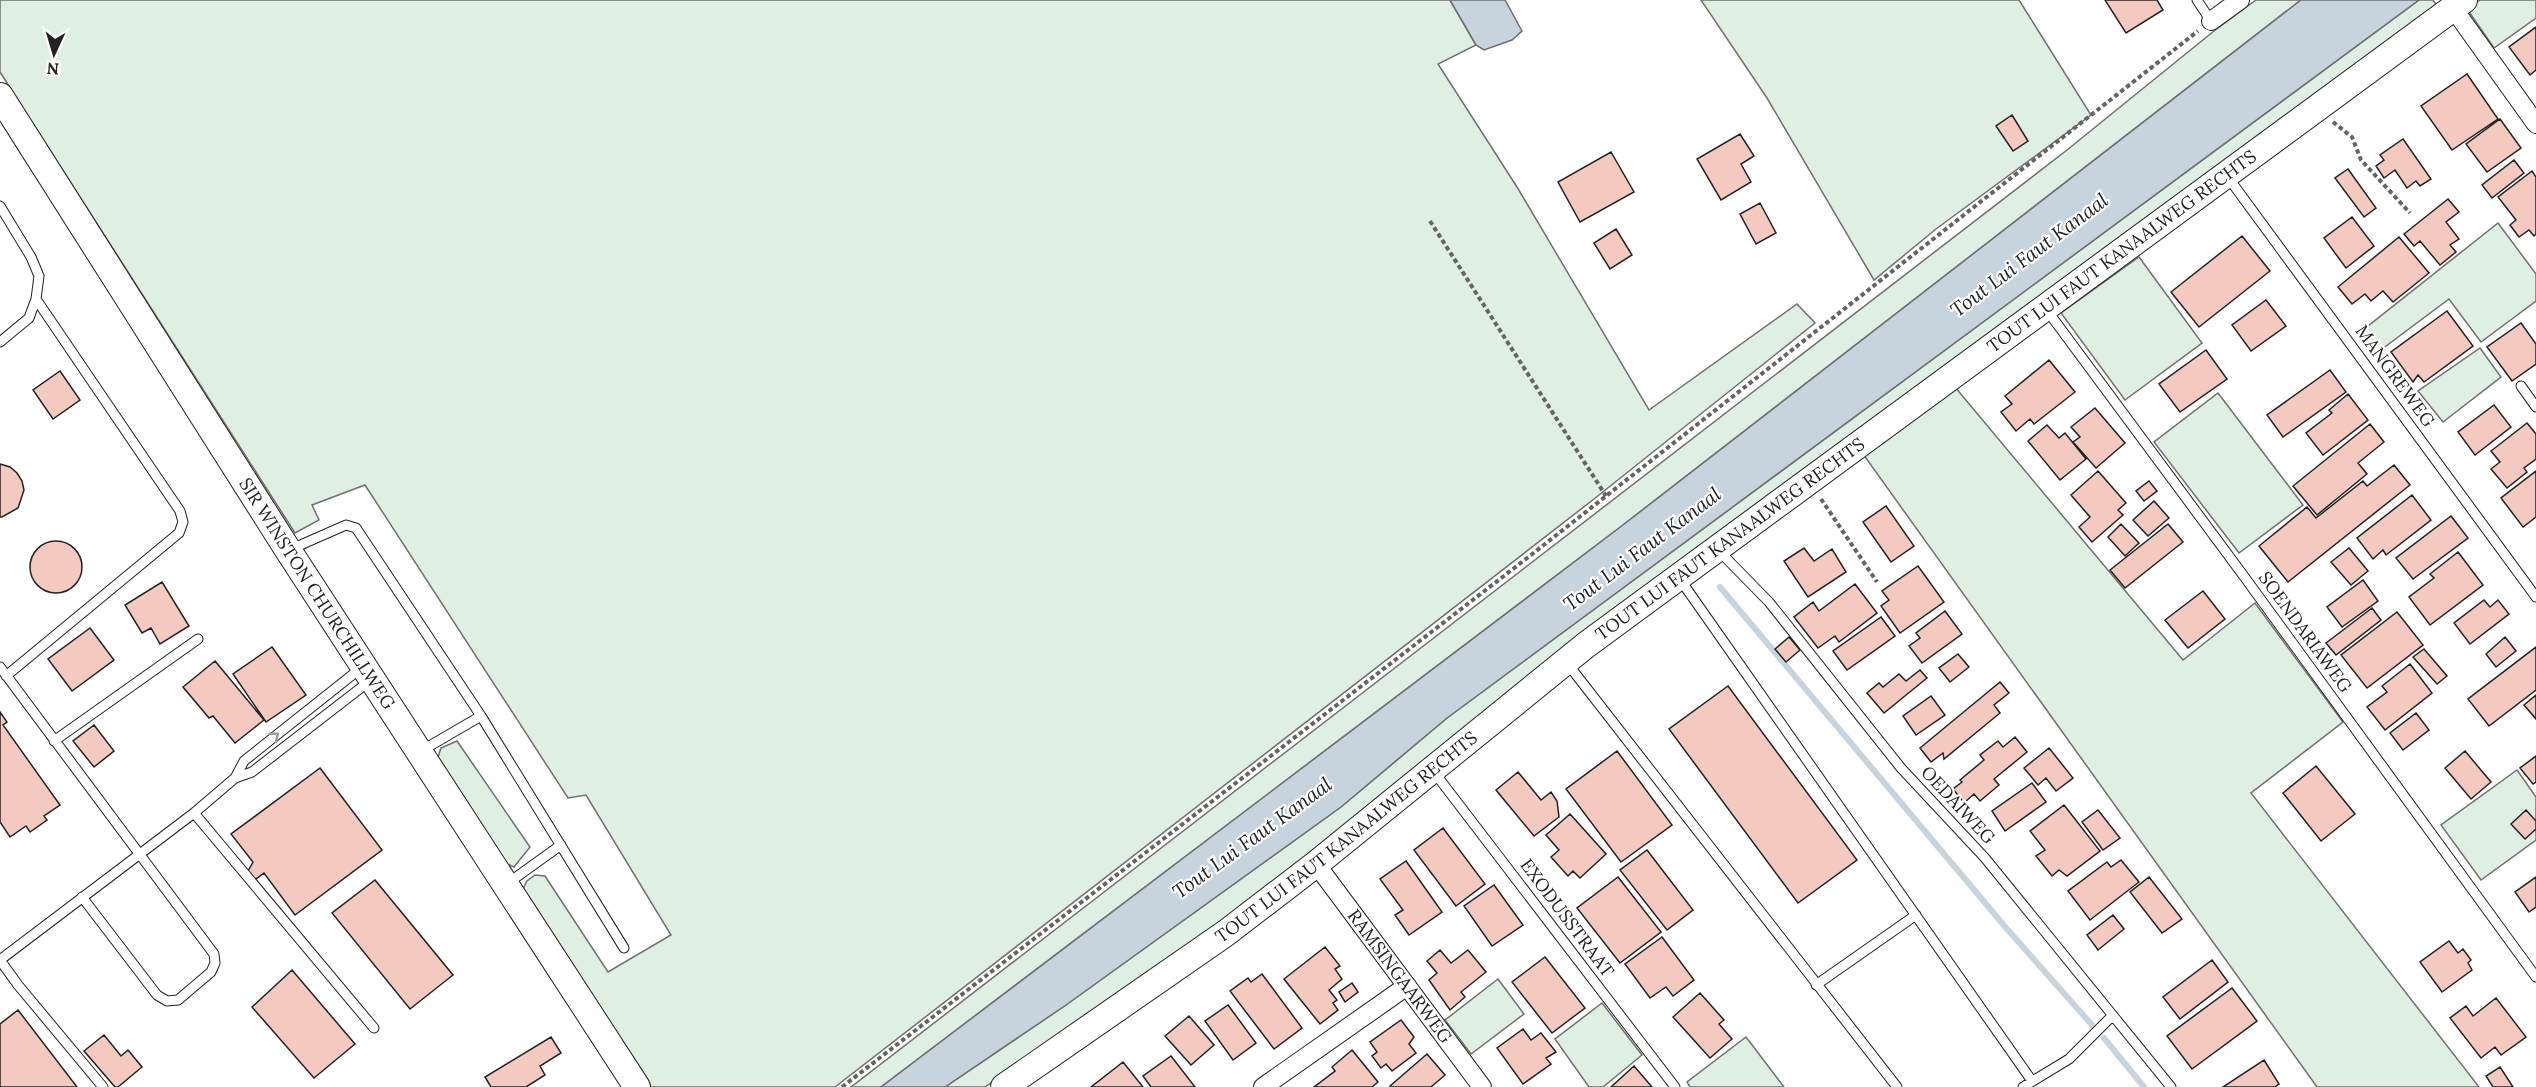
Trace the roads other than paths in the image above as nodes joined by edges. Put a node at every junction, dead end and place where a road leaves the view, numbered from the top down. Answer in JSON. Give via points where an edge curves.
{"nodes":[{"id":1,"x":2197,"y":0,"type":"edge"},
{"id":2,"x":2240,"y":0,"type":"edge"},
{"id":3,"x":2458,"y":4,"type":"edge"},
{"id":4,"x":2211,"y":21,"type":"joint"},
{"id":5,"x":0,"y":96,"type":"edge"},
{"id":6,"x":2536,"y":124,"type":"edge"},
{"id":7,"x":2226,"y":175,"type":"junction"},
{"id":8,"x":0,"y":206,"type":"edge"},
{"id":9,"x":36,"y":298,"type":"junction"},
{"id":10,"x":2046,"y":309,"type":"junction"},
{"id":11,"x":0,"y":342,"type":"edge"},
{"id":12,"x":2521,"y":386,"type":"dead end"},
{"id":13,"x":2536,"y":407,"type":"edge"},
{"id":14,"x":1717,"y":548,"type":"junction"},
{"id":15,"x":288,"y":550,"type":"junction"},
{"id":16,"x":1678,"y":576,"type":"junction"},
{"id":17,"x":2536,"y":597,"type":"edge"},
{"id":18,"x":198,"y":639,"type":"dead end"},
{"id":19,"x":1565,"y":661,"type":"junction"},
{"id":20,"x":0,"y":667,"type":"edge"},
{"id":21,"x":368,"y":673,"type":"junction"},
{"id":22,"x":6,"y":676,"type":"junction"},
{"id":23,"x":481,"y":716,"type":"junction"},
{"id":24,"x":54,"y":741,"type":"junction"},
{"id":25,"x":420,"y":752,"type":"junction"},
{"id":26,"x":1432,"y":769,"type":"junction"},
{"id":27,"x":235,"y":777,"type":"junction"},
{"id":28,"x":194,"y":813,"type":"junction"},
{"id":29,"x":561,"y":845,"type":"junction"},
{"id":30,"x":138,"y":855,"type":"junction"},
{"id":31,"x":1316,"y":864,"type":"junction"},
{"id":32,"x":506,"y":885,"type":"junction"},
{"id":33,"x":82,"y":897,"type":"junction"},
{"id":34,"x":1917,"y":915,"type":"junction"},
{"id":35,"x":624,"y":948,"type":"dead end"},
{"id":36,"x":0,"y":960,"type":"edge"},
{"id":37,"x":2536,"y":977,"type":"edge"},
{"id":38,"x":1816,"y":985,"type":"junction"},
{"id":39,"x":1407,"y":986,"type":"junction"},
{"id":40,"x":2112,"y":1016,"type":"junction"},
{"id":41,"x":374,"y":1028,"type":"dead end"},
{"id":42,"x":2032,"y":1081,"type":"junction"},
{"id":43,"x":1273,"y":1084,"type":"edge"},
{"id":44,"x":103,"y":1087,"type":"edge"},
{"id":45,"x":637,"y":1087,"type":"edge"},
{"id":46,"x":1004,"y":1087,"type":"edge"},
{"id":47,"x":1482,"y":1087,"type":"edge"},
{"id":48,"x":1675,"y":1087,"type":"edge"},
{"id":49,"x":1897,"y":1087,"type":"edge"},
{"id":50,"x":2023,"y":1087,"type":"edge"},
{"id":51,"x":2172,"y":1087,"type":"edge"}],
"edges":[{"from":1,"to":4,"type":"lane"},
{"from":2,"to":4,"type":"street"},
{"from":3,"to":6,"type":"street"},
{"from":3,"to":7,"type":"street","name":"TOUT LUI FAUT KANAALWEG RECHTS"},
{"from":5,"to":15,"type":"street","name":"SIR WINSTON CHURCHILLWEG"},
{"from":7,"to":10,"type":"street","name":"TOUT LUI FAUT KANAALWEG RECHTS"},
{"from":7,"to":17,"type":"lane","name":"MANGREWEG"},
{"from":8,"to":9,"type":"lane","via":[[39,276]]},
{"from":9,"to":11,"type":"lane","via":[[29,318]]},
{"from":9,"to":22,"type":"lane","via":[[180,511],[183,522],[179,533]]},
{"from":10,"to":14,"type":"street","name":"TOUT LUI FAUT KANAALWEG RECHTS"},
{"from":10,"to":37,"type":"lane","name":"SOENDARIAWEG"},
{"from":12,"to":13,"type":"lane"},
{"from":14,"to":16,"type":"street","name":"TOUT LUI FAUT KANAALWEG RECHTS"},
{"from":14,"to":40,"type":"lane","name":"OEDAIWEG","via":[[1769,602],[1901,768],[1985,858]]},
{"from":15,"to":21,"type":"street","name":"SIR WINSTON CHURCHILLWEG"},
{"from":15,"to":23,"type":"lane","via":[[346,525],[356,528]]},
{"from":16,"to":19,"type":"street","name":"TOUT LUI FAUT KANAALWEG RECHTS"},
{"from":16,"to":34,"type":"lane"},
{"from":18,"to":24,"type":"lane"},
{"from":19,"to":26,"type":"street","name":"TOUT LUI FAUT KANAALWEG RECHTS"},
{"from":19,"to":38,"type":"lane"},
{"from":20,"to":22,"type":"lane"},
{"from":21,"to":25,"type":"street","name":"SIR WINSTON CHURCHILLWEG"},
{"from":21,"to":27,"type":"lane","via":[[252,772]]},
{"from":27,"to":21,"type":"lane","one_way":true,"via":[[244,761]]},
{"from":22,"to":24,"type":"lane"},
{"from":23,"to":25,"type":"lane"},
{"from":23,"to":29,"type":"lane"},
{"from":24,"to":30,"type":"lane"},
{"from":25,"to":32,"type":"street","name":"SIR WINSTON CHURCHILLWEG"},
{"from":26,"to":31,"type":"street","name":"TOUT LUI FAUT KANAALWEG RECHTS"},
{"from":26,"to":48,"type":"lane","name":"EXODUSSTRAAT"},
{"from":27,"to":28,"type":"lane"},
{"from":28,"to":30,"type":"lane"},
{"from":28,"to":41,"type":"lane"},
{"from":29,"to":32,"type":"lane"},
{"from":29,"to":35,"type":"lane"},
{"from":30,"to":33,"type":"lane"},
{"from":30,"to":33,"type":"lane","via":[[214,954],[211,972],[178,1000],[167,1001],[157,995]]},
{"from":31,"to":39,"type":"street","name":"RAMSINGAARWEG"},
{"from":31,"to":46,"type":"street","name":"TOUT LUI FAUT KANAALWEG RECHTS","via":[[1226,933]]},
{"from":32,"to":45,"type":"street","name":"SIR WINSTON CHURCHILLWEG"},
{"from":33,"to":36,"type":"lane"},
{"from":34,"to":38,"type":"lane"},
{"from":34,"to":42,"type":"lane"},
{"from":36,"to":44,"type":"lane"},
{"from":38,"to":49,"type":"lane"},
{"from":39,"to":43,"type":"street"},
{"from":39,"to":47,"type":"street","name":"RAMSINGAARWEG"},
{"from":40,"to":42,"type":"lane","via":[[2069,1059]]},
{"from":40,"to":51,"type":"lane","name":"OEDAIWEG"},
{"from":42,"to":50,"type":"lane"}]}
